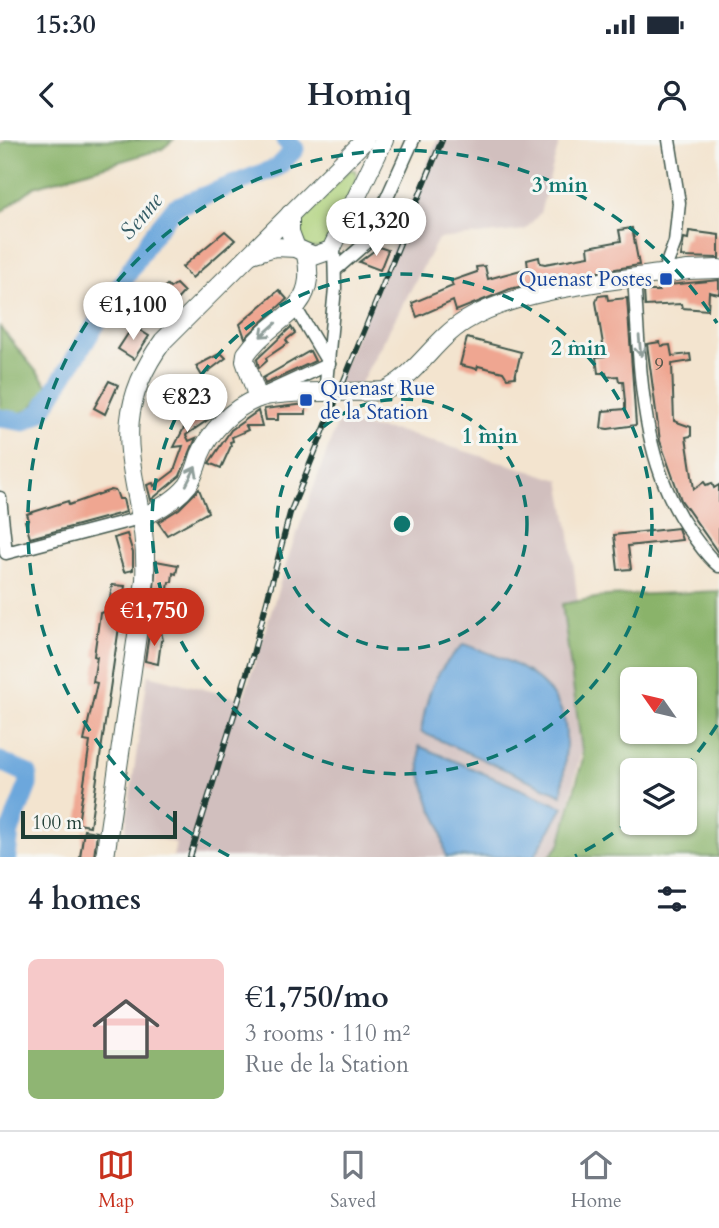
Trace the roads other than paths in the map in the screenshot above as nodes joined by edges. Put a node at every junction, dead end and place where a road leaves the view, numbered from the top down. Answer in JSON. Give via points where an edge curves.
{"nodes":[{"id":1,"x":365,"y":140,"type":"edge"},
{"id":2,"x":384,"y":140,"type":"edge"},
{"id":3,"x":413,"y":140,"type":"edge"},
{"id":4,"x":669,"y":140,"type":"edge"},
{"id":5,"x":348,"y":155,"type":"junction"},
{"id":6,"x":365,"y":181,"type":"junction"},
{"id":7,"x":290,"y":214,"type":"junction"},
{"id":8,"x":334,"y":247,"type":"junction"},
{"id":9,"x":301,"y":252,"type":"junction"},
{"id":10,"x":248,"y":256,"type":"junction"},
{"id":11,"x":719,"y":269,"type":"edge"},
{"id":12,"x":335,"y":270,"type":"junction"},
{"id":13,"x":663,"y":274,"type":"junction"},
{"id":14,"x":634,"y":278,"type":"junction"},
{"id":15,"x":295,"y":307,"type":"junction"},
{"id":16,"x":329,"y":363,"type":"junction"},
{"id":17,"x":324,"y":394,"type":"junction"},
{"id":18,"x":258,"y":398,"type":"junction"},
{"id":19,"x":0,"y":498,"type":"edge"},
{"id":20,"x":140,"y":518,"type":"junction"},
{"id":21,"x":719,"y":566,"type":"edge"},
{"id":22,"x":105,"y":857,"type":"edge"}],
"edges":[{"from":1,"to":5,"type":"street"},
{"from":2,"to":6,"type":"street"},
{"from":3,"to":12,"type":"street","via":[[368,242]]},
{"from":4,"to":13,"type":"street","via":[[679,203],[675,242]]},
{"from":5,"to":6,"type":"street","via":[[363,163]]},
{"from":5,"to":7,"type":"street"},
{"from":6,"to":8,"type":"street"},
{"from":7,"to":9,"type":"street","via":[[290,232]]},
{"from":7,"to":10,"type":"street"},
{"from":8,"to":9,"type":"street","via":[[322,255]]},
{"from":8,"to":12,"type":"street"},
{"from":9,"to":10,"type":"street","via":[[275,247]]},
{"from":9,"to":15,"type":"street","via":[[309,287]]},
{"from":10,"to":20,"type":"street","via":[[163,341],[140,378],[128,434]]},
{"from":11,"to":13,"type":"street"},
{"from":12,"to":16,"type":"street"},
{"from":13,"to":14,"type":"street"},
{"from":14,"to":17,"type":"street","via":[[503,303],[461,323],[400,383],[384,391]]},
{"from":14,"to":21,"type":"street","one_way":true,"via":[[647,422],[657,470],[680,518]]},
{"from":15,"to":16,"type":"street"},
{"from":15,"to":18,"type":"street","one_way":true,"via":[[246,354]]},
{"from":16,"to":17,"type":"street"},
{"from":16,"to":18,"type":"street"},
{"from":17,"to":18,"type":"street"},
{"from":20,"to":18,"type":"street","one_way":true,"via":[[170,502],[190,483],[215,430]]},
{"from":19,"to":20,"type":"street","via":[[6,553]]},
{"from":20,"to":22,"type":"street","via":[[145,580]]}]}
